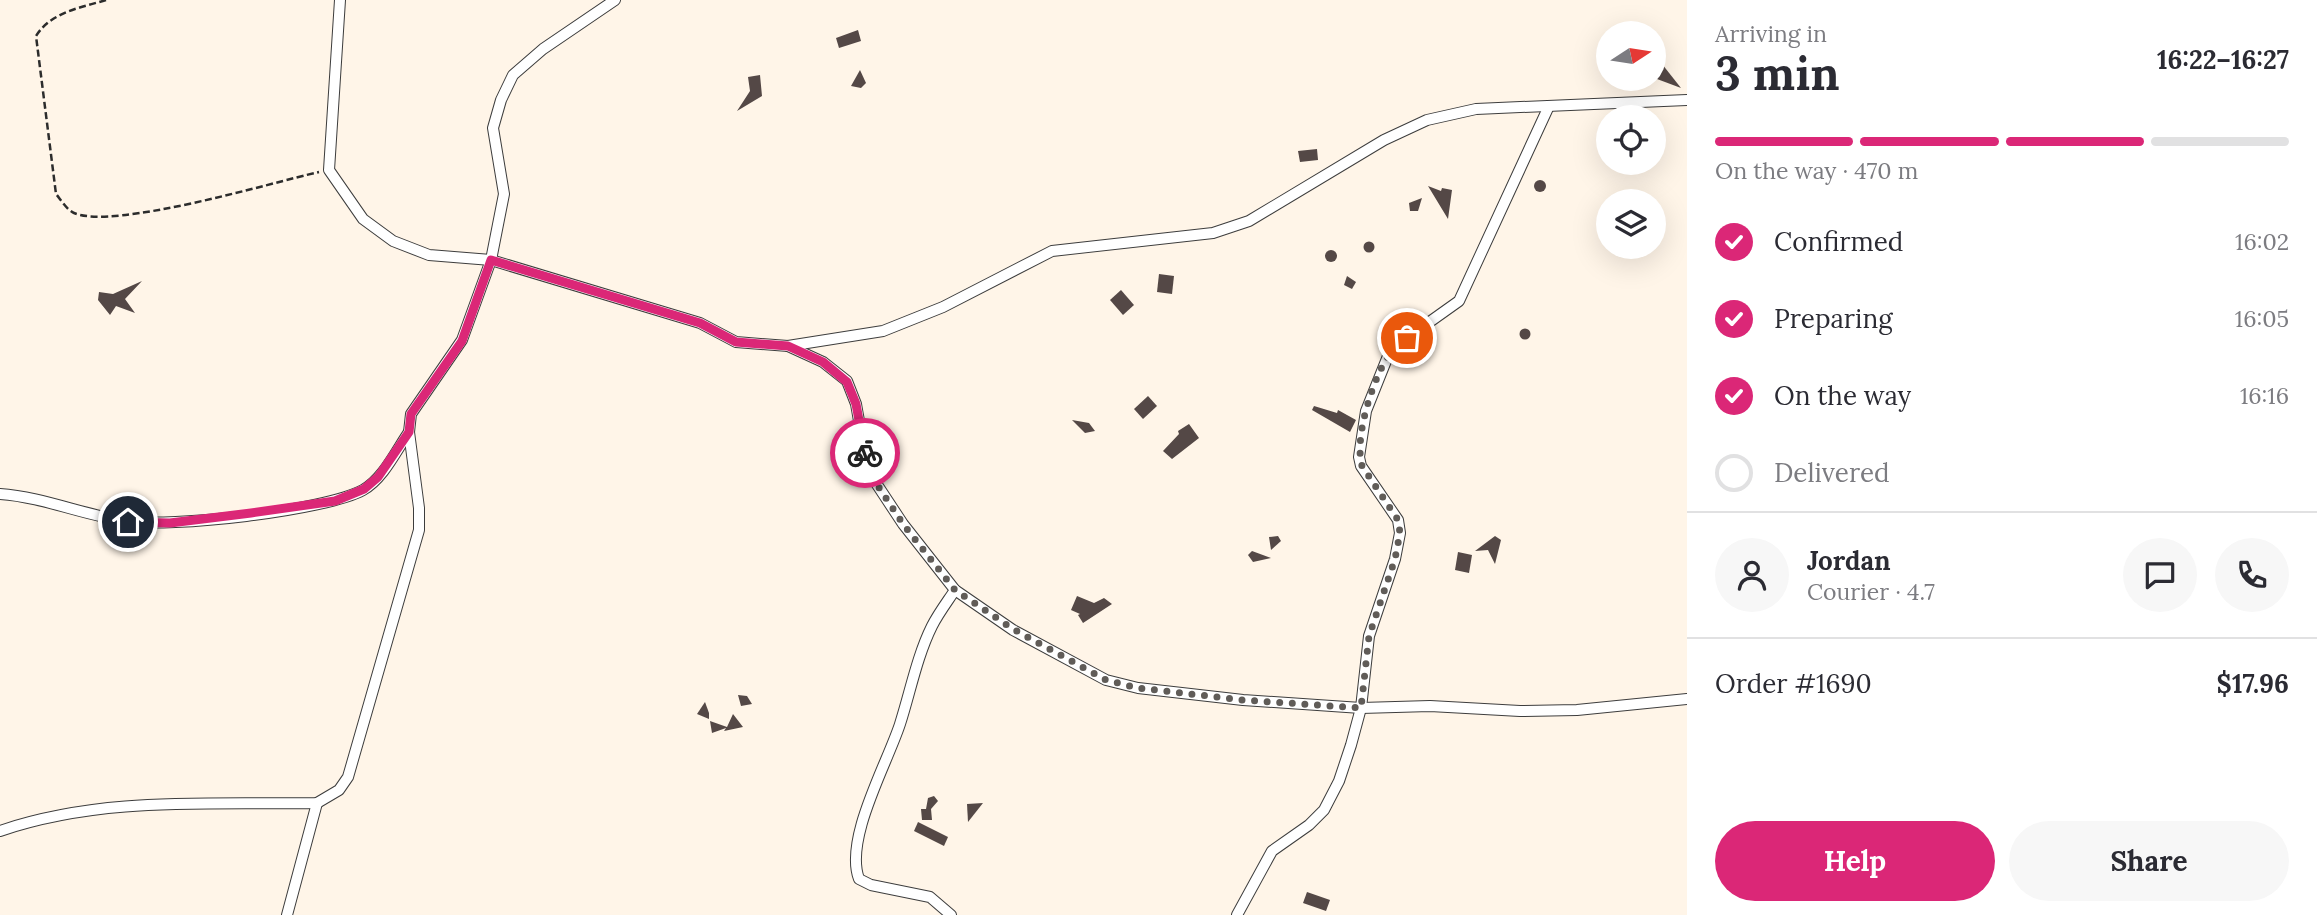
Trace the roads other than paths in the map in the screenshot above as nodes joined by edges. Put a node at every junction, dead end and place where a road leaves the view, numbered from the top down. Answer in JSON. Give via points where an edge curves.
{"nodes":[{"id":1,"x":340,"y":0,"type":"edge"},
{"id":2,"x":615,"y":0,"type":"edge"},
{"id":3,"x":1687,"y":100,"type":"edge"},
{"id":4,"x":1549,"y":106,"type":"junction"},
{"id":5,"x":491,"y":260,"type":"junction"},
{"id":6,"x":788,"y":346,"type":"junction"},
{"id":7,"x":409,"y":432,"type":"junction"},
{"id":8,"x":0,"y":494,"type":"edge"},
{"id":9,"x":955,"y":590,"type":"junction"},
{"id":10,"x":1687,"y":699,"type":"edge"},
{"id":11,"x":1361,"y":708,"type":"junction"},
{"id":12,"x":317,"y":803,"type":"junction"},
{"id":13,"x":0,"y":831,"type":"edge"},
{"id":14,"x":287,"y":915,"type":"edge"},
{"id":15,"x":951,"y":915,"type":"edge"},
{"id":16,"x":1237,"y":915,"type":"edge"}],
"edges":[{"from":1,"to":5,"type":"street","via":[[329,170],[363,219],[393,241],[429,255]]},
{"from":2,"to":5,"type":"street","via":[[513,75],[501,100],[493,128],[504,194]]},
{"from":3,"to":4,"type":"street"},
{"from":4,"to":6,"type":"street","via":[[1476,109],[1427,120],[1384,140],[1249,221],[1213,233],[1052,251],[943,307],[883,331]]},
{"from":4,"to":11,"type":"street","via":[[1459,301],[1388,356],[1366,411],[1359,457],[1398,520],[1400,533],[1369,636]]},
{"from":5,"to":6,"type":"street","via":[[689,319],[736,342]]},
{"from":5,"to":7,"type":"street","via":[[462,341],[411,414]]},
{"from":6,"to":9,"type":"street","via":[[823,362],[847,382],[874,480]]},
{"from":7,"to":8,"type":"street","via":[[378,477],[364,489],[335,501],[170,523],[128,522]]},
{"from":7,"to":12,"type":"street","via":[[419,530],[348,777],[339,790]]},
{"from":9,"to":11,"type":"street","via":[[1013,629],[1106,680],[1243,700]]},
{"from":9,"to":15,"type":"street","via":[[931,627],[877,781],[855,867],[859,879],[871,885],[930,897]]},
{"from":10,"to":11,"type":"street","via":[[1577,710]]},
{"from":11,"to":16,"type":"street","via":[[1339,781],[1324,810],[1272,851]]},
{"from":12,"to":13,"type":"street","via":[[126,804]]},
{"from":12,"to":14,"type":"street"}]}
